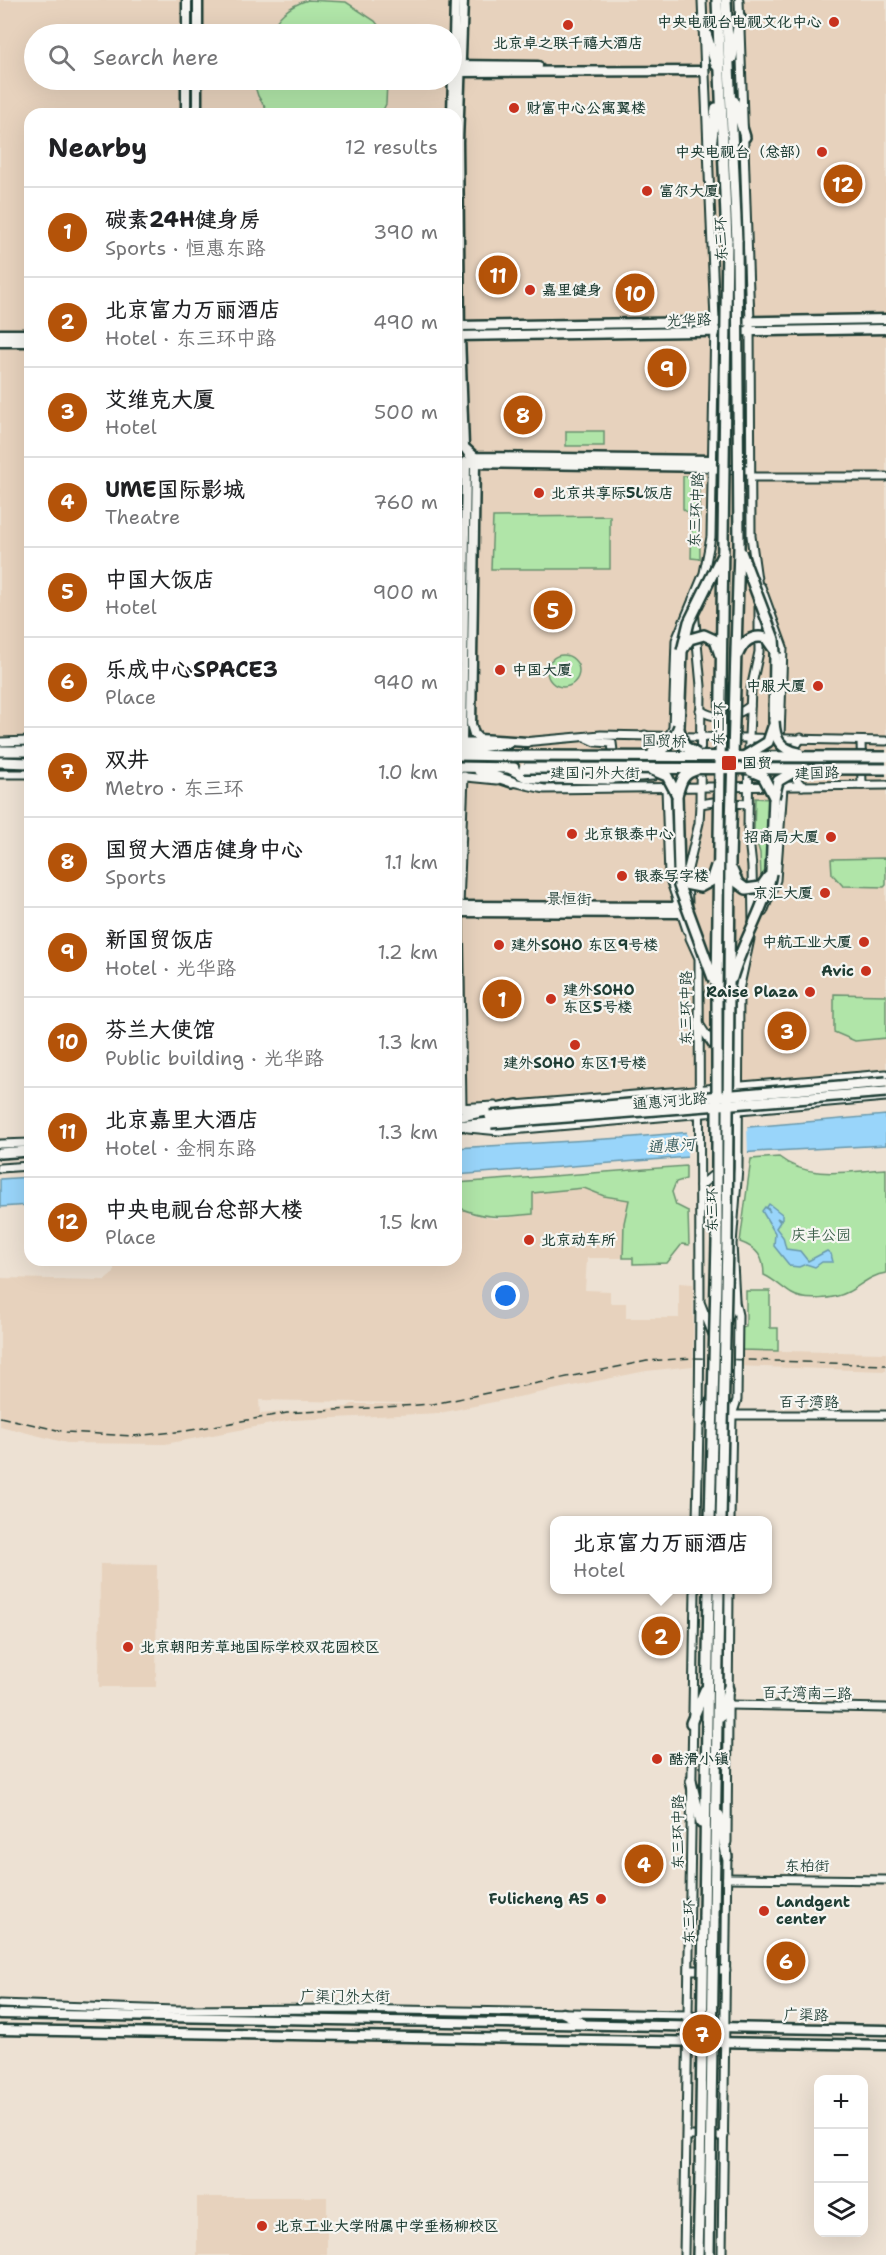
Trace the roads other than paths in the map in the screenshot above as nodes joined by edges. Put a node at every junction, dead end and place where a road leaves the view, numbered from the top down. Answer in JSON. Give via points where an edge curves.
{"nodes":[{"id":1,"x":187,"y":0,"type":"edge"},
{"id":2,"x":198,"y":0,"type":"edge"},
{"id":3,"x":455,"y":0,"type":"edge"},
{"id":4,"x":463,"y":0,"type":"edge"},
{"id":5,"x":702,"y":0,"type":"edge"},
{"id":6,"x":717,"y":0,"type":"edge"},
{"id":7,"x":726,"y":0,"type":"edge"},
{"id":8,"x":740,"y":0,"type":"edge"},
{"id":9,"x":740,"y":17,"type":"junction"},
{"id":10,"x":187,"y":24,"type":"edge"},
{"id":11,"x":198,"y":24,"type":"edge"},
{"id":12,"x":456,"y":24,"type":"edge"},
{"id":13,"x":461,"y":24,"type":"edge"},
{"id":14,"x":703,"y":24,"type":"junction"},
{"id":15,"x":704,"y":68,"type":"junction"},
{"id":16,"x":462,"y":69,"type":"edge"},
{"id":17,"x":724,"y":80,"type":"junction"},
{"id":18,"x":186,"y":90,"type":"edge"},
{"id":19,"x":197,"y":90,"type":"edge"},
{"id":20,"x":455,"y":90,"type":"edge"},
{"id":21,"x":457,"y":90,"type":"edge"},
{"id":22,"x":186,"y":108,"type":"edge"},
{"id":23,"x":197,"y":108,"type":"edge"},
{"id":24,"x":453,"y":108,"type":"edge"},
{"id":25,"x":457,"y":108,"type":"edge"},
{"id":26,"x":745,"y":137,"type":"junction"},
{"id":27,"x":710,"y":154,"type":"junction"},
{"id":28,"x":732,"y":241,"type":"junction"},
{"id":29,"x":886,"y":319,"type":"edge"},
{"id":30,"x":715,"y":321,"type":"junction"},
{"id":31,"x":750,"y":321,"type":"junction"},
{"id":32,"x":886,"y":329,"type":"edge"},
{"id":33,"x":462,"y":331,"type":"edge"},
{"id":34,"x":462,"y":331,"type":"edge"},
{"id":35,"x":750,"y":331,"type":"junction"},
{"id":36,"x":715,"y":333,"type":"junction"},
{"id":37,"x":0,"y":334,"type":"edge"},
{"id":38,"x":24,"y":334,"type":"edge"},
{"id":39,"x":0,"y":342,"type":"edge"},
{"id":40,"x":24,"y":342,"type":"edge"},
{"id":41,"x":462,"y":451,"type":"edge"},
{"id":42,"x":462,"y":453,"type":"edge"},
{"id":43,"x":471,"y":463,"type":"junction"},
{"id":44,"x":712,"y":465,"type":"junction"},
{"id":45,"x":750,"y":473,"type":"junction"},
{"id":46,"x":886,"y":477,"type":"edge"},
{"id":47,"x":738,"y":547,"type":"junction"},
{"id":48,"x":724,"y":550,"type":"junction"},
{"id":49,"x":759,"y":582,"type":"junction"},
{"id":50,"x":693,"y":599,"type":"junction"},
{"id":51,"x":682,"y":651,"type":"junction"},
{"id":52,"x":775,"y":654,"type":"junction"},
{"id":53,"x":462,"y":660,"type":"edge"},
{"id":54,"x":735,"y":671,"type":"junction"},
{"id":55,"x":723,"y":672,"type":"junction"},
{"id":56,"x":750,"y":706,"type":"junction"},
{"id":57,"x":700,"y":710,"type":"junction"},
{"id":58,"x":774,"y":722,"type":"junction"},
{"id":59,"x":679,"y":726,"type":"junction"},
{"id":60,"x":645,"y":735,"type":"junction"},
{"id":61,"x":584,"y":736,"type":"junction"},
{"id":62,"x":669,"y":736,"type":"junction"},
{"id":63,"x":700,"y":736,"type":"junction"},
{"id":64,"x":749,"y":737,"type":"junction"},
{"id":65,"x":780,"y":737,"type":"junction"},
{"id":66,"x":801,"y":738,"type":"junction"},
{"id":67,"x":24,"y":741,"type":"edge"},
{"id":68,"x":861,"y":741,"type":"junction"},
{"id":69,"x":886,"y":741,"type":"edge"},
{"id":70,"x":0,"y":742,"type":"edge"},
{"id":71,"x":527,"y":742,"type":"junction"},
{"id":72,"x":508,"y":743,"type":"joint"},
{"id":73,"x":462,"y":748,"type":"edge"},
{"id":74,"x":462,"y":749,"type":"edge"},
{"id":75,"x":0,"y":751,"type":"edge"},
{"id":76,"x":24,"y":751,"type":"edge"},
{"id":77,"x":636,"y":755,"type":"junction"},
{"id":78,"x":708,"y":756,"type":"junction"},
{"id":79,"x":742,"y":757,"type":"junction"},
{"id":80,"x":818,"y":757,"type":"junction"},
{"id":81,"x":886,"y":757,"type":"edge"},
{"id":82,"x":0,"y":762,"type":"edge"},
{"id":83,"x":24,"y":763,"type":"edge"},
{"id":84,"x":509,"y":768,"type":"junction"},
{"id":85,"x":644,"y":768,"type":"junction"},
{"id":86,"x":706,"y":769,"type":"junction"},
{"id":87,"x":742,"y":769,"type":"junction"},
{"id":88,"x":886,"y":769,"type":"edge"},
{"id":89,"x":800,"y":770,"type":"junction"},
{"id":90,"x":462,"y":773,"type":"edge"},
{"id":91,"x":0,"y":774,"type":"edge"},
{"id":92,"x":24,"y":774,"type":"edge"},
{"id":93,"x":612,"y":778,"type":"junction"},
{"id":94,"x":512,"y":782,"type":"joint"},
{"id":95,"x":862,"y":785,"type":"junction"},
{"id":96,"x":886,"y":785,"type":"edge"},
{"id":97,"x":802,"y":786,"type":"junction"},
{"id":98,"x":783,"y":787,"type":"junction"},
{"id":99,"x":593,"y":788,"type":"junction"},
{"id":100,"x":700,"y":788,"type":"junction"},
{"id":101,"x":749,"y":788,"type":"junction"},
{"id":102,"x":666,"y":789,"type":"junction"},
{"id":103,"x":677,"y":795,"type":"junction"},
{"id":104,"x":774,"y":797,"type":"junction"},
{"id":105,"x":700,"y":804,"type":"junction"},
{"id":106,"x":748,"y":804,"type":"junction"},
{"id":107,"x":720,"y":849,"type":"junction"},
{"id":108,"x":730,"y":860,"type":"junction"},
{"id":109,"x":679,"y":873,"type":"junction"},
{"id":110,"x":771,"y":873,"type":"junction"},
{"id":111,"x":677,"y":904,"type":"junction"},
{"id":112,"x":462,"y":909,"type":"edge"},
{"id":113,"x":462,"y":909,"type":"edge"},
{"id":114,"x":681,"y":913,"type":"junction"},
{"id":115,"x":753,"y":930,"type":"junction"},
{"id":116,"x":690,"y":938,"type":"junction"},
{"id":117,"x":717,"y":990,"type":"junction"},
{"id":118,"x":728,"y":992,"type":"junction"},
{"id":119,"x":699,"y":1024,"type":"junction"},
{"id":120,"x":886,"y":1074,"type":"edge"},
{"id":121,"x":886,"y":1082,"type":"edge"},
{"id":122,"x":738,"y":1087,"type":"junction"},
{"id":123,"x":721,"y":1088,"type":"junction"},
{"id":124,"x":698,"y":1090,"type":"junction"},
{"id":125,"x":886,"y":1092,"type":"edge"},
{"id":126,"x":886,"y":1097,"type":"edge"},
{"id":127,"x":517,"y":1105,"type":"junction"},
{"id":128,"x":462,"y":1108,"type":"edge"},
{"id":129,"x":739,"y":1109,"type":"junction"},
{"id":130,"x":722,"y":1111,"type":"junction"},
{"id":131,"x":699,"y":1113,"type":"junction"},
{"id":132,"x":462,"y":1117,"type":"edge"},
{"id":133,"x":462,"y":1118,"type":"edge"},
{"id":134,"x":490,"y":1120,"type":"junction"},
{"id":135,"x":462,"y":1126,"type":"edge"},
{"id":136,"x":462,"y":1128,"type":"edge"},
{"id":137,"x":24,"y":1143,"type":"edge"},
{"id":138,"x":0,"y":1144,"type":"edge"},
{"id":139,"x":24,"y":1151,"type":"edge"},
{"id":140,"x":0,"y":1153,"type":"edge"},
{"id":141,"x":24,"y":1157,"type":"edge"},
{"id":142,"x":0,"y":1159,"type":"edge"},
{"id":143,"x":24,"y":1166,"type":"edge"},
{"id":144,"x":0,"y":1168,"type":"edge"},
{"id":145,"x":721,"y":1171,"type":"junction"},
{"id":146,"x":736,"y":1181,"type":"junction"},
{"id":147,"x":700,"y":1186,"type":"junction"},
{"id":148,"x":735,"y":1300,"type":"junction"},
{"id":149,"x":700,"y":1302,"type":"junction"},
{"id":150,"x":713,"y":1333,"type":"junction"},
{"id":151,"x":723,"y":1333,"type":"junction"},
{"id":152,"x":712,"y":1396,"type":"junction"},
{"id":153,"x":722,"y":1396,"type":"junction"},
{"id":154,"x":732,"y":1415,"type":"junction"},
{"id":155,"x":886,"y":1415,"type":"edge"},
{"id":156,"x":699,"y":1425,"type":"junction"},
{"id":157,"x":697,"y":1516,"type":"edge"},
{"id":158,"x":710,"y":1516,"type":"edge"},
{"id":159,"x":721,"y":1516,"type":"edge"},
{"id":160,"x":730,"y":1516,"type":"edge"},
{"id":161,"x":695,"y":1594,"type":"edge"},
{"id":162,"x":709,"y":1594,"type":"edge"},
{"id":163,"x":719,"y":1594,"type":"edge"},
{"id":164,"x":729,"y":1594,"type":"edge"},
{"id":165,"x":707,"y":1686,"type":"junction"},
{"id":166,"x":728,"y":1689,"type":"junction"},
{"id":167,"x":728,"y":1705,"type":"junction"},
{"id":168,"x":886,"y":1708,"type":"edge"},
{"id":169,"x":692,"y":1723,"type":"junction"},
{"id":170,"x":717,"y":1730,"type":"junction"},
{"id":171,"x":691,"y":1781,"type":"junction"},
{"id":172,"x":716,"y":1796,"type":"junction"},
{"id":173,"x":703,"y":1831,"type":"junction"},
{"id":174,"x":727,"y":1857,"type":"junction"},
{"id":175,"x":727,"y":1878,"type":"junction"},
{"id":176,"x":886,"y":1880,"type":"edge"},
{"id":177,"x":709,"y":1918,"type":"junction"},
{"id":178,"x":690,"y":1970,"type":"junction"},
{"id":179,"x":726,"y":1970,"type":"junction"},
{"id":180,"x":0,"y":2004,"type":"edge"},
{"id":181,"x":563,"y":2013,"type":"junction"},
{"id":182,"x":0,"y":2014,"type":"edge"},
{"id":183,"x":689,"y":2015,"type":"junction"},
{"id":184,"x":585,"y":2024,"type":"junction"},
{"id":185,"x":689,"y":2027,"type":"junction"},
{"id":186,"x":726,"y":2028,"type":"junction"},
{"id":187,"x":0,"y":2030,"type":"edge"},
{"id":188,"x":886,"y":2030,"type":"edge"},
{"id":189,"x":689,"y":2042,"type":"junction"},
{"id":190,"x":726,"y":2043,"type":"junction"},
{"id":191,"x":886,"y":2044,"type":"edge"},
{"id":192,"x":687,"y":2136,"type":"junction"},
{"id":193,"x":724,"y":2136,"type":"junction"},
{"id":194,"x":705,"y":2176,"type":"junction"},
{"id":195,"x":684,"y":2255,"type":"edge"},
{"id":196,"x":698,"y":2255,"type":"edge"},
{"id":197,"x":709,"y":2255,"type":"edge"},
{"id":198,"x":722,"y":2255,"type":"edge"}],
"edges":[{"from":1,"to":10,"type":"main road"},
{"from":2,"to":11,"type":"main road"},
{"from":3,"to":12,"type":"main road"},
{"from":4,"to":13,"type":"main road"},
{"from":5,"to":14,"type":"street","name":"东三环中路"},
{"from":6,"to":17,"type":"highway","name":"东三环"},
{"from":7,"to":17,"type":"highway","name":"东三环"},
{"from":8,"to":9,"type":"street"},
{"from":9,"to":17,"type":"highway"},
{"from":9,"to":26,"type":"street"},
{"from":14,"to":15,"type":"street","name":"东三环中路"},
{"from":14,"to":17,"type":"highway"},
{"from":15,"to":16,"type":"main road"},
{"from":15,"to":27,"type":"street","name":"东三环中路"},
{"from":17,"to":26,"type":"highway"},
{"from":17,"to":27,"type":"highway"},
{"from":17,"to":28,"type":"highway","name":"东三环"},
{"from":18,"to":22,"type":"main road"},
{"from":19,"to":23,"type":"main road"},
{"from":20,"to":24,"type":"main road"},
{"from":21,"to":25,"type":"main road"},
{"from":26,"to":31,"type":"street"},
{"from":27,"to":30,"type":"street","name":"东三环中路"},
{"from":28,"to":47,"type":"highway","name":"东三环","bridge":true},
{"from":28,"to":48,"type":"highway","name":"东三环","bridge":true},
{"from":29,"to":31,"type":"main road","name":"光华路"},
{"from":30,"to":31,"type":"main road","name":"光华路"},
{"from":30,"to":33,"type":"main road","name":"光华路"},
{"from":30,"to":36,"type":"street","name":"东三环中路"},
{"from":31,"to":35,"type":"street"},
{"from":32,"to":35,"type":"main road","name":"光华路"},
{"from":34,"to":36,"type":"main road","name":"光华路"},
{"from":35,"to":36,"type":"main road","name":"光华路"},
{"from":35,"to":45,"type":"street"},
{"from":36,"to":44,"type":"street","name":"东三环中路"},
{"from":37,"to":38,"type":"main road"},
{"from":39,"to":40,"type":"main road"},
{"from":41,"to":44,"type":"main road","via":[[475,457]]},
{"from":42,"to":43,"type":"main road"},
{"from":43,"to":44,"type":"main road"},
{"from":43,"to":53,"type":"main road"},
{"from":43,"to":71,"type":"main road","via":[[471,724],[479,739]]},
{"from":44,"to":45,"type":"street"},
{"from":44,"to":50,"type":"street","name":"东三环中路","via":[[711,537],[704,573]]},
{"from":45,"to":46,"type":"street"},
{"from":45,"to":49,"type":"street","via":[[751,536]]},
{"from":47,"to":52,"type":"highway","bridge":true,"via":[[774,639]]},
{"from":47,"to":54,"type":"highway","name":"东三环","bridge":true},
{"from":48,"to":51,"type":"highway","bridge":true,"via":[[689,622]]},
{"from":48,"to":55,"type":"highway","name":"东三环","bridge":true},
{"from":49,"to":56,"type":"street","via":[[759,652]]},
{"from":49,"to":65,"type":"street","via":[[783,647]]},
{"from":50,"to":57,"type":"street","name":"东三环中路"},
{"from":50,"to":62,"type":"street","via":[[674,650],[673,728]]},
{"from":51,"to":55,"type":"highway","bridge":true,"via":[[693,637],[711,637],[718,647]]},
{"from":51,"to":59,"type":"highway"},
{"from":52,"to":54,"type":"highway","bridge":true,"via":[[766,638],[749,639],[741,647]]},
{"from":52,"to":58,"type":"highway"},
{"from":54,"to":108,"type":"highway","name":"东三环","bridge":true},
{"from":55,"to":107,"type":"highway","name":"东三环","bridge":true},
{"from":56,"to":57,"type":"street","via":[[738,715],[709,716]]},
{"from":56,"to":64,"type":"street"},
{"from":57,"to":63,"type":"street","name":"东三环中路"},
{"from":58,"to":79,"type":"highway","bridge":true,"via":[[768,742]]},
{"from":58,"to":80,"type":"highway","bridge":true,"via":[[778,742],[787,750]]},
{"from":59,"to":77,"type":"highway","bridge":true,"via":[[665,749]]},
{"from":59,"to":78,"type":"highway","bridge":true,"via":[[684,746]]},
{"from":60,"to":61,"type":"street"},
{"from":60,"to":62,"type":"street"},
{"from":60,"to":93,"type":"street","via":[[655,747],[653,776]]},
{"from":61,"to":71,"type":"street"},
{"from":61,"to":93,"type":"street","via":[[612,743],[616,775]]},
{"from":62,"to":63,"type":"street"},
{"from":63,"to":64,"type":"street"},
{"from":63,"to":100,"type":"street","name":"东三环中路"},
{"from":64,"to":65,"type":"street"},
{"from":64,"to":101,"type":"street"},
{"from":65,"to":66,"type":"street"},
{"from":66,"to":68,"type":"street"},
{"from":66,"to":97,"type":"street","via":[[796,746],[796,779]]},
{"from":67,"to":70,"type":"street"},
{"from":68,"to":69,"type":"street"},
{"from":68,"to":95,"type":"street"},
{"from":71,"to":72,"type":"street"},
{"from":72,"to":73,"type":"highway"},
{"from":74,"to":77,"type":"highway","name":"国贸桥","bridge":true,"via":[[514,756]]},
{"from":75,"to":76,"type":"highway"},
{"from":77,"to":78,"type":"highway","name":"国贸桥","bridge":true},
{"from":78,"to":79,"type":"highway","name":"国贸桥","bridge":true},
{"from":79,"to":80,"type":"highway","name":"国贸桥","bridge":true},
{"from":80,"to":81,"type":"highway","name":"国贸桥","bridge":true},
{"from":82,"to":83,"type":"highway"},
{"from":84,"to":85,"type":"highway","name":"国贸桥","bridge":true},
{"from":84,"to":90,"type":"highway"},
{"from":84,"to":93,"type":"highway","via":[[536,778]]},
{"from":85,"to":86,"type":"highway","name":"国贸桥","bridge":true},
{"from":85,"to":103,"type":"highway","bridge":true,"via":[[667,776]]},
{"from":86,"to":87,"type":"highway","name":"国贸桥","bridge":true},
{"from":86,"to":103,"type":"highway","bridge":true,"via":[[687,774]]},
{"from":87,"to":89,"type":"highway","name":"国贸桥","bridge":true},
{"from":87,"to":104,"type":"highway","bridge":true,"via":[[763,776]]},
{"from":88,"to":89,"type":"highway","name":"国贸桥","bridge":true},
{"from":89,"to":104,"type":"highway","bridge":true,"via":[[778,781]]},
{"from":90,"to":94,"type":"highway"},
{"from":91,"to":92,"type":"street"},
{"from":93,"to":99,"type":"street"},
{"from":94,"to":99,"type":"street","name":"建国门外大街","via":[[544,789]]},
{"from":95,"to":96,"type":"street","name":"建国路"},
{"from":95,"to":97,"type":"street","name":"建国路"},
{"from":97,"to":98,"type":"street","name":"建国路"},
{"from":98,"to":101,"type":"street","name":"建国路"},
{"from":98,"to":115,"type":"street","via":[[777,880]]},
{"from":99,"to":102,"type":"street","name":"建国门外大街"},
{"from":100,"to":101,"type":"street","name":"建国路"},
{"from":100,"to":102,"type":"street","name":"建国门外大街"},
{"from":100,"to":105,"type":"street","name":"东三环中路"},
{"from":101,"to":106,"type":"street"},
{"from":102,"to":111,"type":"street","via":[[669,876]]},
{"from":103,"to":109,"type":"highway"},
{"from":104,"to":110,"type":"highway"},
{"from":105,"to":106,"type":"street"},
{"from":105,"to":116,"type":"street","name":"东三环中路","via":[[687,873]]},
{"from":106,"to":115,"type":"street"},
{"from":107,"to":109,"type":"highway","bridge":true,"via":[[713,878],[706,886],[690,887]]},
{"from":107,"to":117,"type":"highway","name":"东三环","bridge":true},
{"from":108,"to":110,"type":"highway","bridge":true,"via":[[734,877],[746,889],[761,887]]},
{"from":108,"to":118,"type":"highway","name":"东三环","bridge":true},
{"from":109,"to":117,"type":"highway","bridge":true,"via":[[680,886]]},
{"from":110,"to":118,"type":"highway","bridge":true},
{"from":111,"to":112,"type":"main road","name":"景恒街"},
{"from":111,"to":114,"type":"street"},
{"from":113,"to":114,"type":"main road","name":"景恒街"},
{"from":114,"to":116,"type":"street"},
{"from":115,"to":122,"type":"street","via":[[739,990]]},
{"from":116,"to":119,"type":"street","name":"东三环中路","via":[[699,958]]},
{"from":117,"to":158,"type":"highway","name":"东三环","bridge":true,"via":[[717,1242]]},
{"from":118,"to":159,"type":"highway","name":"东三环","bridge":true},
{"from":119,"to":123,"type":"street","via":[[715,1047]]},
{"from":119,"to":124,"type":"street","name":"东三环中路"},
{"from":120,"to":122,"type":"street","name":"通惠河北路"},
{"from":121,"to":134,"type":"highway","name":"通惠河北路","bridge":true},
{"from":122,"to":123,"type":"street","name":"通惠河北路"},
{"from":122,"to":129,"type":"street"},
{"from":123,"to":124,"type":"street","name":"通惠河北路"},
{"from":123,"to":130,"type":"street"},
{"from":124,"to":127,"type":"street","name":"通惠河北路"},
{"from":124,"to":131,"type":"street","name":"东三环中路"},
{"from":125,"to":134,"type":"highway","name":"通惠河北路","bridge":true},
{"from":126,"to":129,"type":"street","name":"通惠河北路"},
{"from":127,"to":128,"type":"street","name":"通惠河北路"},
{"from":127,"to":132,"type":"highway"},
{"from":129,"to":130,"type":"street","name":"通惠河北路"},
{"from":129,"to":146,"type":"street"},
{"from":130,"to":131,"type":"street","name":"通惠河北路"},
{"from":130,"to":145,"type":"street","bridge":true},
{"from":131,"to":136,"type":"street","name":"通惠河北路","via":[[500,1131]]},
{"from":131,"to":147,"type":"street","name":"东三环中路"},
{"from":133,"to":134,"type":"highway","name":"通惠河北路"},
{"from":134,"to":135,"type":"highway","name":"通惠河北路"},
{"from":137,"to":138,"type":"street"},
{"from":139,"to":140,"type":"highway"},
{"from":141,"to":142,"type":"highway"},
{"from":143,"to":144,"type":"street"},
{"from":145,"to":146,"type":"street"},
{"from":145,"to":147,"type":"street"},
{"from":146,"to":148,"type":"street","via":[[732,1244]]},
{"from":147,"to":149,"type":"street"},
{"from":148,"to":151,"type":"street"},
{"from":148,"to":154,"type":"street","via":[[737,1400]]},
{"from":149,"to":150,"type":"street"},
{"from":149,"to":156,"type":"street"},
{"from":150,"to":151,"type":"street"},
{"from":150,"to":152,"type":"street"},
{"from":151,"to":153,"type":"street"},
{"from":152,"to":153,"type":"street"},
{"from":152,"to":156,"type":"street"},
{"from":153,"to":154,"type":"street"},
{"from":154,"to":155,"type":"street","name":"百子湾路"},
{"from":154,"to":160,"type":"street"},
{"from":156,"to":157,"type":"street"},
{"from":161,"to":169,"type":"street","name":"东三环中路"},
{"from":162,"to":165,"type":"highway","name":"东三环"},
{"from":163,"to":170,"type":"highway","name":"东三环"},
{"from":164,"to":166,"type":"street"},
{"from":165,"to":169,"type":"highway"},
{"from":165,"to":173,"type":"highway","name":"东三环"},
{"from":166,"to":167,"type":"street"},
{"from":166,"to":170,"type":"highway"},
{"from":167,"to":168,"type":"street","name":"百子湾南二路"},
{"from":167,"to":174,"type":"street"},
{"from":169,"to":171,"type":"street","name":"东三环中路"},
{"from":170,"to":172,"type":"highway","name":"东三环"},
{"from":171,"to":173,"type":"highway"},
{"from":171,"to":178,"type":"street","name":"东三环中路"},
{"from":172,"to":174,"type":"highway"},
{"from":172,"to":177,"type":"highway","name":"东三环"},
{"from":173,"to":177,"type":"highway","name":"东三环"},
{"from":174,"to":175,"type":"street"},
{"from":175,"to":176,"type":"street","name":"东柏街"},
{"from":175,"to":179,"type":"street"},
{"from":177,"to":194,"type":"highway","name":"东三环","bridge":true},
{"from":178,"to":179,"type":"street"},
{"from":178,"to":183,"type":"street","name":"东三环中路"},
{"from":179,"to":186,"type":"street"},
{"from":180,"to":181,"type":"street","name":"广渠门外大街","via":[[175,2010]]},
{"from":181,"to":183,"type":"street","name":"广渠门外大街"},
{"from":181,"to":184,"type":"main road"},
{"from":182,"to":184,"type":"main road","name":"广渠门外大街"},
{"from":183,"to":185,"type":"street","name":"东三环中路"},
{"from":183,"to":186,"type":"street","name":"广渠门外大街"},
{"from":184,"to":185,"type":"main road","name":"广渠门外大街"},
{"from":185,"to":186,"type":"main road","name":"广渠路"},
{"from":185,"to":189,"type":"street","name":"东三环中路"},
{"from":186,"to":188,"type":"main road","name":"广渠路"},
{"from":186,"to":190,"type":"street"},
{"from":187,"to":189,"type":"main road"},
{"from":189,"to":190,"type":"main road","name":"广渠路"},
{"from":189,"to":192,"type":"street","name":"东三环中路"},
{"from":190,"to":191,"type":"main road","name":"广渠路"},
{"from":190,"to":193,"type":"street"},
{"from":192,"to":193,"type":"street"},
{"from":192,"to":195,"type":"street","name":"东三环中路"},
{"from":193,"to":198,"type":"street"},
{"from":194,"to":196,"type":"highway","name":"东三环"},
{"from":194,"to":197,"type":"highway","name":"东三环"}]}
